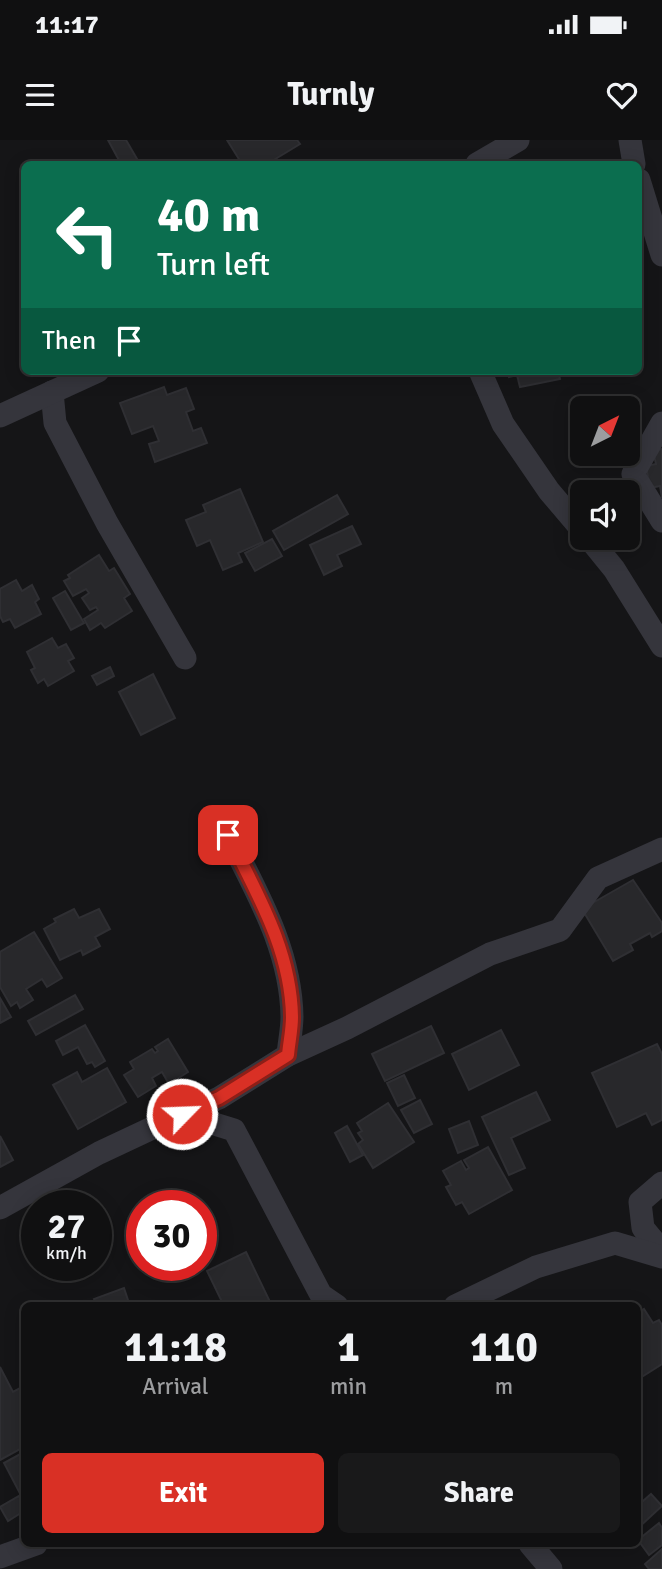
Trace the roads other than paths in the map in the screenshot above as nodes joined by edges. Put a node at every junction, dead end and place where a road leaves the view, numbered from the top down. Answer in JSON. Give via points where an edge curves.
{"nodes":[{"id":1,"x":518,"y":140,"type":"edge"},
{"id":2,"x":630,"y":140,"type":"edge"},
{"id":3,"x":482,"y":161,"type":"edge"},
{"id":4,"x":634,"y":161,"type":"edge"},
{"id":5,"x":642,"y":190,"type":"edge"},
{"id":6,"x":662,"y":255,"type":"edge"},
{"id":7,"x":89,"y":375,"type":"edge"},
{"id":8,"x":482,"y":375,"type":"edge"},
{"id":9,"x":52,"y":392,"type":"junction"},
{"id":10,"x":0,"y":416,"type":"edge"},
{"id":11,"x":662,"y":423,"type":"edge"},
{"id":12,"x":570,"y":516,"type":"edge"},
{"id":13,"x":662,"y":521,"type":"edge"},
{"id":14,"x":599,"y":550,"type":"edge"},
{"id":15,"x":662,"y":646,"type":"edge"},
{"id":16,"x":185,"y":658,"type":"dead end"},
{"id":17,"x":228,"y":835,"type":"dead end"},
{"id":18,"x":662,"y":849,"type":"edge"},
{"id":19,"x":288,"y":1055,"type":"junction"},
{"id":20,"x":182,"y":1114,"type":"junction"},
{"id":21,"x":662,"y":1183,"type":"edge"},
{"id":22,"x":0,"y":1208,"type":"edge"},
{"id":23,"x":662,"y":1254,"type":"edge"},
{"id":24,"x":332,"y":1302,"type":"edge"},
{"id":25,"x":463,"y":1302,"type":"edge"},
{"id":26,"x":28,"y":1547,"type":"edge"},
{"id":27,"x":533,"y":1547,"type":"edge"},
{"id":28,"x":0,"y":1557,"type":"edge"},
{"id":29,"x":551,"y":1569,"type":"edge"}],
"edges":[{"from":1,"to":3,"type":"street"},
{"from":2,"to":4,"type":"street"},
{"from":5,"to":6,"type":"street"},
{"from":7,"to":9,"type":"street"},
{"from":8,"to":12,"type":"street","via":[[503,424]]},
{"from":9,"to":10,"type":"street"},
{"from":9,"to":16,"type":"street","via":[[55,423]]},
{"from":11,"to":13,"type":"street","via":[[633,474]]},
{"from":14,"to":15,"type":"street"},
{"from":17,"to":19,"type":"street","via":[[272,921],[287,968],[292,1018]]},
{"from":18,"to":19,"type":"street","via":[[598,878],[560,930],[489,954]]},
{"from":19,"to":20,"type":"street","via":[[219,1098]]},
{"from":20,"to":22,"type":"street"},
{"from":20,"to":24,"type":"street","via":[[234,1130],[321,1294]]},
{"from":21,"to":23,"type":"street","via":[[640,1202],[643,1228]]},
{"from":23,"to":25,"type":"street","via":[[615,1243],[536,1267]]},
{"from":26,"to":28,"type":"street"},
{"from":27,"to":29,"type":"street"}]}
